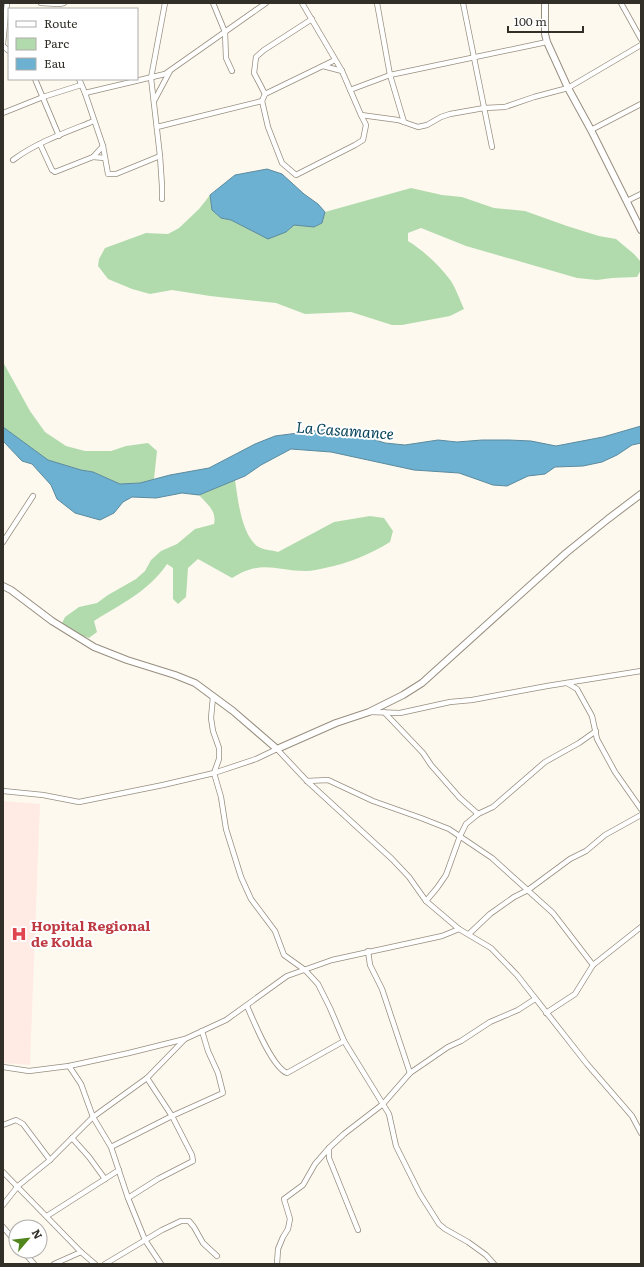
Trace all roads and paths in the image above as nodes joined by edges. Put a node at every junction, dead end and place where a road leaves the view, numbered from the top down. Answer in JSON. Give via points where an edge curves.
{"nodes":[{"id":1,"x":6,"y":3,"type":"edge"},
{"id":2,"x":41,"y":3,"type":"edge"},
{"id":3,"x":165,"y":3,"type":"edge"},
{"id":4,"x":213,"y":3,"type":"edge"},
{"id":5,"x":266,"y":3,"type":"edge"},
{"id":6,"x":302,"y":3,"type":"edge"},
{"id":7,"x":377,"y":3,"type":"edge"},
{"id":8,"x":462,"y":3,"type":"edge"},
{"id":9,"x":545,"y":3,"type":"edge"},
{"id":10,"x":621,"y":3,"type":"edge"},
{"id":11,"x":61,"y":5,"type":"edge"},
{"id":12,"x":312,"y":19,"type":"junction"},
{"id":13,"x":225,"y":32,"type":"junction"},
{"id":14,"x":547,"y":42,"type":"junction"},
{"id":15,"x":641,"y":43,"type":"edge"},
{"id":16,"x":3,"y":45,"type":"edge"},
{"id":17,"x":474,"y":58,"type":"junction"},
{"id":18,"x":335,"y":60,"type":"junction"},
{"id":19,"x":323,"y":66,"type":"junction"},
{"id":20,"x":170,"y":71,"type":"junction"},
{"id":21,"x":232,"y":71,"type":"dead end"},
{"id":22,"x":342,"y":71,"type":"junction"},
{"id":23,"x":390,"y":75,"type":"junction"},
{"id":24,"x":151,"y":78,"type":"junction"},
{"id":25,"x":35,"y":80,"type":"edge"},
{"id":26,"x":79,"y":80,"type":"edge"},
{"id":27,"x":81,"y":85,"type":"junction"},
{"id":28,"x":568,"y":88,"type":"junction"},
{"id":29,"x":350,"y":90,"type":"junction"},
{"id":30,"x":85,"y":93,"type":"junction"},
{"id":31,"x":265,"y":94,"type":"junction"},
{"id":32,"x":43,"y":97,"type":"junction"},
{"id":33,"x":154,"y":101,"type":"junction"},
{"id":34,"x":262,"y":101,"type":"junction"},
{"id":35,"x":641,"y":104,"type":"edge"},
{"id":36,"x":484,"y":108,"type":"junction"},
{"id":37,"x":3,"y":113,"type":"edge"},
{"id":38,"x":361,"y":114,"type":"junction"},
{"id":39,"x":94,"y":121,"type":"junction"},
{"id":40,"x":404,"y":122,"type":"junction"},
{"id":41,"x":157,"y":127,"type":"junction"},
{"id":42,"x":591,"y":130,"type":"junction"},
{"id":43,"x":59,"y":136,"type":"junction"},
{"id":44,"x":40,"y":144,"type":"junction"},
{"id":45,"x":103,"y":146,"type":"junction"},
{"id":46,"x":492,"y":147,"type":"dead end"},
{"id":47,"x":160,"y":156,"type":"junction"},
{"id":48,"x":93,"y":157,"type":"junction"},
{"id":49,"x":105,"y":158,"type":"junction"},
{"id":50,"x":13,"y":160,"type":"dead end"},
{"id":51,"x":641,"y":194,"type":"edge"},
{"id":52,"x":162,"y":199,"type":"dead end"},
{"id":53,"x":627,"y":201,"type":"junction"},
{"id":54,"x":641,"y":230,"type":"edge"},
{"id":55,"x":641,"y":494,"type":"edge"},
{"id":56,"x":33,"y":496,"type":"dead end"},
{"id":57,"x":3,"y":542,"type":"edge"},
{"id":58,"x":3,"y":586,"type":"edge"},
{"id":59,"x":641,"y":671,"type":"edge"},
{"id":60,"x":567,"y":683,"type":"junction"},
{"id":61,"x":213,"y":697,"type":"junction"},
{"id":62,"x":369,"y":712,"type":"junction"},
{"id":63,"x":384,"y":712,"type":"junction"},
{"id":64,"x":596,"y":731,"type":"junction"},
{"id":65,"x":277,"y":749,"type":"junction"},
{"id":66,"x":214,"y":773,"type":"junction"},
{"id":67,"x":307,"y":781,"type":"junction"},
{"id":68,"x":3,"y":791,"type":"edge"},
{"id":69,"x":641,"y":809,"type":"edge"},
{"id":70,"x":478,"y":814,"type":"junction"},
{"id":71,"x":641,"y":815,"type":"edge"},
{"id":72,"x":460,"y":836,"type":"junction"},
{"id":73,"x":528,"y":890,"type":"junction"},
{"id":74,"x":426,"y":901,"type":"junction"},
{"id":75,"x":641,"y":927,"type":"edge"},
{"id":76,"x":459,"y":929,"type":"junction"},
{"id":77,"x":469,"y":934,"type":"junction"},
{"id":78,"x":368,"y":951,"type":"junction"},
{"id":79,"x":593,"y":964,"type":"junction"},
{"id":80,"x":305,"y":970,"type":"junction"},
{"id":81,"x":535,"y":1000,"type":"junction"},
{"id":82,"x":246,"y":1006,"type":"junction"},
{"id":83,"x":546,"y":1013,"type":"junction"},
{"id":84,"x":202,"y":1031,"type":"junction"},
{"id":85,"x":185,"y":1039,"type":"junction"},
{"id":86,"x":344,"y":1041,"type":"junction"},
{"id":87,"x":69,"y":1066,"type":"junction"},
{"id":88,"x":3,"y":1068,"type":"edge"},
{"id":89,"x":410,"y":1074,"type":"junction"},
{"id":90,"x":147,"y":1078,"type":"junction"},
{"id":91,"x":384,"y":1104,"type":"junction"},
{"id":92,"x":172,"y":1116,"type":"junction"},
{"id":93,"x":93,"y":1117,"type":"junction"},
{"id":94,"x":3,"y":1125,"type":"edge"},
{"id":95,"x":641,"y":1133,"type":"edge"},
{"id":96,"x":72,"y":1138,"type":"junction"},
{"id":97,"x":111,"y":1147,"type":"junction"},
{"id":98,"x":329,"y":1148,"type":"junction"},
{"id":99,"x":50,"y":1160,"type":"junction"},
{"id":100,"x":119,"y":1170,"type":"junction"},
{"id":101,"x":3,"y":1172,"type":"edge"},
{"id":102,"x":105,"y":1179,"type":"junction"},
{"id":103,"x":18,"y":1186,"type":"junction"},
{"id":104,"x":128,"y":1198,"type":"junction"},
{"id":105,"x":3,"y":1205,"type":"edge"},
{"id":106,"x":47,"y":1216,"type":"junction"},
{"id":107,"x":358,"y":1230,"type":"dead end"},
{"id":108,"x":145,"y":1240,"type":"junction"},
{"id":109,"x":81,"y":1252,"type":"junction"},
{"id":110,"x":216,"y":1256,"type":"dead end"},
{"id":111,"x":54,"y":1264,"type":"edge"},
{"id":112,"x":95,"y":1264,"type":"edge"},
{"id":113,"x":105,"y":1264,"type":"edge"},
{"id":114,"x":161,"y":1264,"type":"edge"},
{"id":115,"x":277,"y":1264,"type":"edge"},
{"id":116,"x":494,"y":1264,"type":"edge"}],
"edges":[{"from":1,"to":16,"type":"street"},
{"from":2,"to":11,"type":"street"},
{"from":3,"to":24,"type":"street"},
{"from":4,"to":13,"type":"street"},
{"from":5,"to":13,"type":"street"},
{"from":6,"to":12,"type":"street"},
{"from":7,"to":23,"type":"street"},
{"from":8,"to":17,"type":"street"},
{"from":9,"to":14,"type":"street"},
{"from":10,"to":15,"type":"street"},
{"from":12,"to":18,"type":"street"},
{"from":12,"to":31,"type":"street","via":[[256,57],[254,73]]},
{"from":13,"to":20,"type":"street"},
{"from":13,"to":21,"type":"street","via":[[226,58]]},
{"from":14,"to":17,"type":"street"},
{"from":14,"to":28,"type":"street"},
{"from":15,"to":28,"type":"street"},
{"from":17,"to":23,"type":"street"},
{"from":17,"to":36,"type":"street"},
{"from":18,"to":19,"type":"street"},
{"from":18,"to":22,"type":"street"},
{"from":19,"to":22,"type":"street"},
{"from":19,"to":31,"type":"street"},
{"from":20,"to":24,"type":"street"},
{"from":20,"to":33,"type":"street"},
{"from":22,"to":29,"type":"street"},
{"from":23,"to":29,"type":"street"},
{"from":23,"to":40,"type":"street"},
{"from":24,"to":30,"type":"street"},
{"from":24,"to":33,"type":"street"},
{"from":25,"to":32,"type":"street"},
{"from":26,"to":27,"type":"street"},
{"from":27,"to":30,"type":"street"},
{"from":27,"to":32,"type":"street"},
{"from":28,"to":36,"type":"street","via":[[518,104]]},
{"from":28,"to":42,"type":"street"},
{"from":29,"to":38,"type":"street"},
{"from":30,"to":39,"type":"street"},
{"from":31,"to":34,"type":"street"},
{"from":32,"to":37,"type":"street"},
{"from":32,"to":43,"type":"street"},
{"from":33,"to":41,"type":"street"},
{"from":34,"to":38,"type":"street","via":[[268,127],[282,163],[296,175],[363,140],[366,125]]},
{"from":34,"to":41,"type":"street"},
{"from":35,"to":42,"type":"street"},
{"from":36,"to":40,"type":"street","via":[[450,114],[418,127]]},
{"from":36,"to":46,"type":"street"},
{"from":38,"to":40,"type":"street"},
{"from":39,"to":43,"type":"street"},
{"from":39,"to":45,"type":"street"},
{"from":41,"to":47,"type":"street"},
{"from":42,"to":53,"type":"street"},
{"from":43,"to":44,"type":"street"},
{"from":44,"to":48,"type":"street","via":[[53,172]]},
{"from":44,"to":50,"type":"street"},
{"from":45,"to":48,"type":"street"},
{"from":45,"to":49,"type":"street"},
{"from":47,"to":49,"type":"street","via":[[116,174],[108,174]]},
{"from":47,"to":52,"type":"street"},
{"from":48,"to":49,"type":"street"},
{"from":51,"to":53,"type":"street"},
{"from":53,"to":54,"type":"street"},
{"from":55,"to":62,"type":"street","via":[[566,553],[422,683]]},
{"from":56,"to":57,"type":"street"},
{"from":58,"to":61,"type":"street","via":[[89,644],[127,660],[186,679]]},
{"from":59,"to":60,"type":"street"},
{"from":60,"to":63,"type":"street","via":[[400,713]]},
{"from":60,"to":64,"type":"street","via":[[577,689],[592,716]]},
{"from":61,"to":65,"type":"street"},
{"from":61,"to":66,"type":"street","via":[[211,718],[219,748]]},
{"from":62,"to":63,"type":"street"},
{"from":62,"to":65,"type":"street"},
{"from":63,"to":70,"type":"street","via":[[423,753],[450,787]]},
{"from":64,"to":69,"type":"street","via":[[597,739],[615,772]]},
{"from":64,"to":70,"type":"street","via":[[545,762],[493,807]]},
{"from":65,"to":66,"type":"street"},
{"from":65,"to":67,"type":"street"},
{"from":66,"to":68,"type":"street","via":[[79,802]]},
{"from":66,"to":80,"type":"street","via":[[226,829],[241,877],[251,899],[275,931],[284,955]]},
{"from":67,"to":72,"type":"street","via":[[328,780]]},
{"from":67,"to":74,"type":"street","via":[[392,859]]},
{"from":70,"to":72,"type":"street","via":[[466,824]]},
{"from":71,"to":73,"type":"street","via":[[605,835]]},
{"from":72,"to":73,"type":"street","via":[[492,858]]},
{"from":72,"to":74,"type":"street","via":[[446,875]]},
{"from":73,"to":77,"type":"street","via":[[490,914]]},
{"from":73,"to":79,"type":"street","via":[[553,913]]},
{"from":74,"to":76,"type":"street"},
{"from":75,"to":79,"type":"street"},
{"from":76,"to":77,"type":"street"},
{"from":76,"to":78,"type":"street","via":[[442,936]]},
{"from":77,"to":81,"type":"street","via":[[491,948],[517,975]]},
{"from":78,"to":80,"type":"street"},
{"from":78,"to":89,"type":"street","via":[[370,965],[382,989]]},
{"from":79,"to":83,"type":"street","via":[[575,994]]},
{"from":80,"to":82,"type":"street","via":[[288,976]]},
{"from":80,"to":86,"type":"street","via":[[318,984]]},
{"from":81,"to":83,"type":"street"},
{"from":81,"to":89,"type":"street","via":[[490,1022]]},
{"from":82,"to":84,"type":"street","via":[[226,1020]]},
{"from":82,"to":86,"type":"street","via":[[267,1048],[282,1071],[287,1073]]},
{"from":83,"to":95,"type":"street","via":[[632,1116]]},
{"from":84,"to":85,"type":"street"},
{"from":84,"to":92,"type":"street","via":[[223,1093]]},
{"from":85,"to":87,"type":"street"},
{"from":85,"to":90,"type":"street"},
{"from":86,"to":91,"type":"street"},
{"from":87,"to":88,"type":"street","via":[[29,1071]]},
{"from":87,"to":93,"type":"street","via":[[81,1084]]},
{"from":89,"to":91,"type":"street"},
{"from":90,"to":92,"type":"street"},
{"from":90,"to":93,"type":"street"},
{"from":91,"to":98,"type":"street"},
{"from":91,"to":116,"type":"street","via":[[389,1114],[396,1146],[420,1194],[439,1224],[486,1255]]},
{"from":92,"to":97,"type":"street"},
{"from":92,"to":104,"type":"street","via":[[193,1161]]},
{"from":93,"to":96,"type":"street"},
{"from":93,"to":97,"type":"street"},
{"from":94,"to":99,"type":"street","via":[[16,1120],[23,1124]]},
{"from":96,"to":99,"type":"street"},
{"from":96,"to":102,"type":"street"},
{"from":97,"to":100,"type":"street"},
{"from":98,"to":107,"type":"street","via":[[329,1158]]},
{"from":98,"to":115,"type":"street","via":[[315,1164],[303,1185],[284,1199],[290,1219],[278,1249]]},
{"from":99,"to":103,"type":"street"},
{"from":100,"to":102,"type":"street"},
{"from":100,"to":104,"type":"street"},
{"from":101,"to":103,"type":"street"},
{"from":102,"to":106,"type":"street"},
{"from":103,"to":105,"type":"street"},
{"from":103,"to":106,"type":"street"},
{"from":104,"to":108,"type":"street"},
{"from":106,"to":109,"type":"street"},
{"from":108,"to":110,"type":"street","via":[[181,1221],[188,1221],[203,1243]]},
{"from":108,"to":113,"type":"street"},
{"from":108,"to":114,"type":"street"},
{"from":109,"to":111,"type":"street"},
{"from":109,"to":112,"type":"street"}]}
